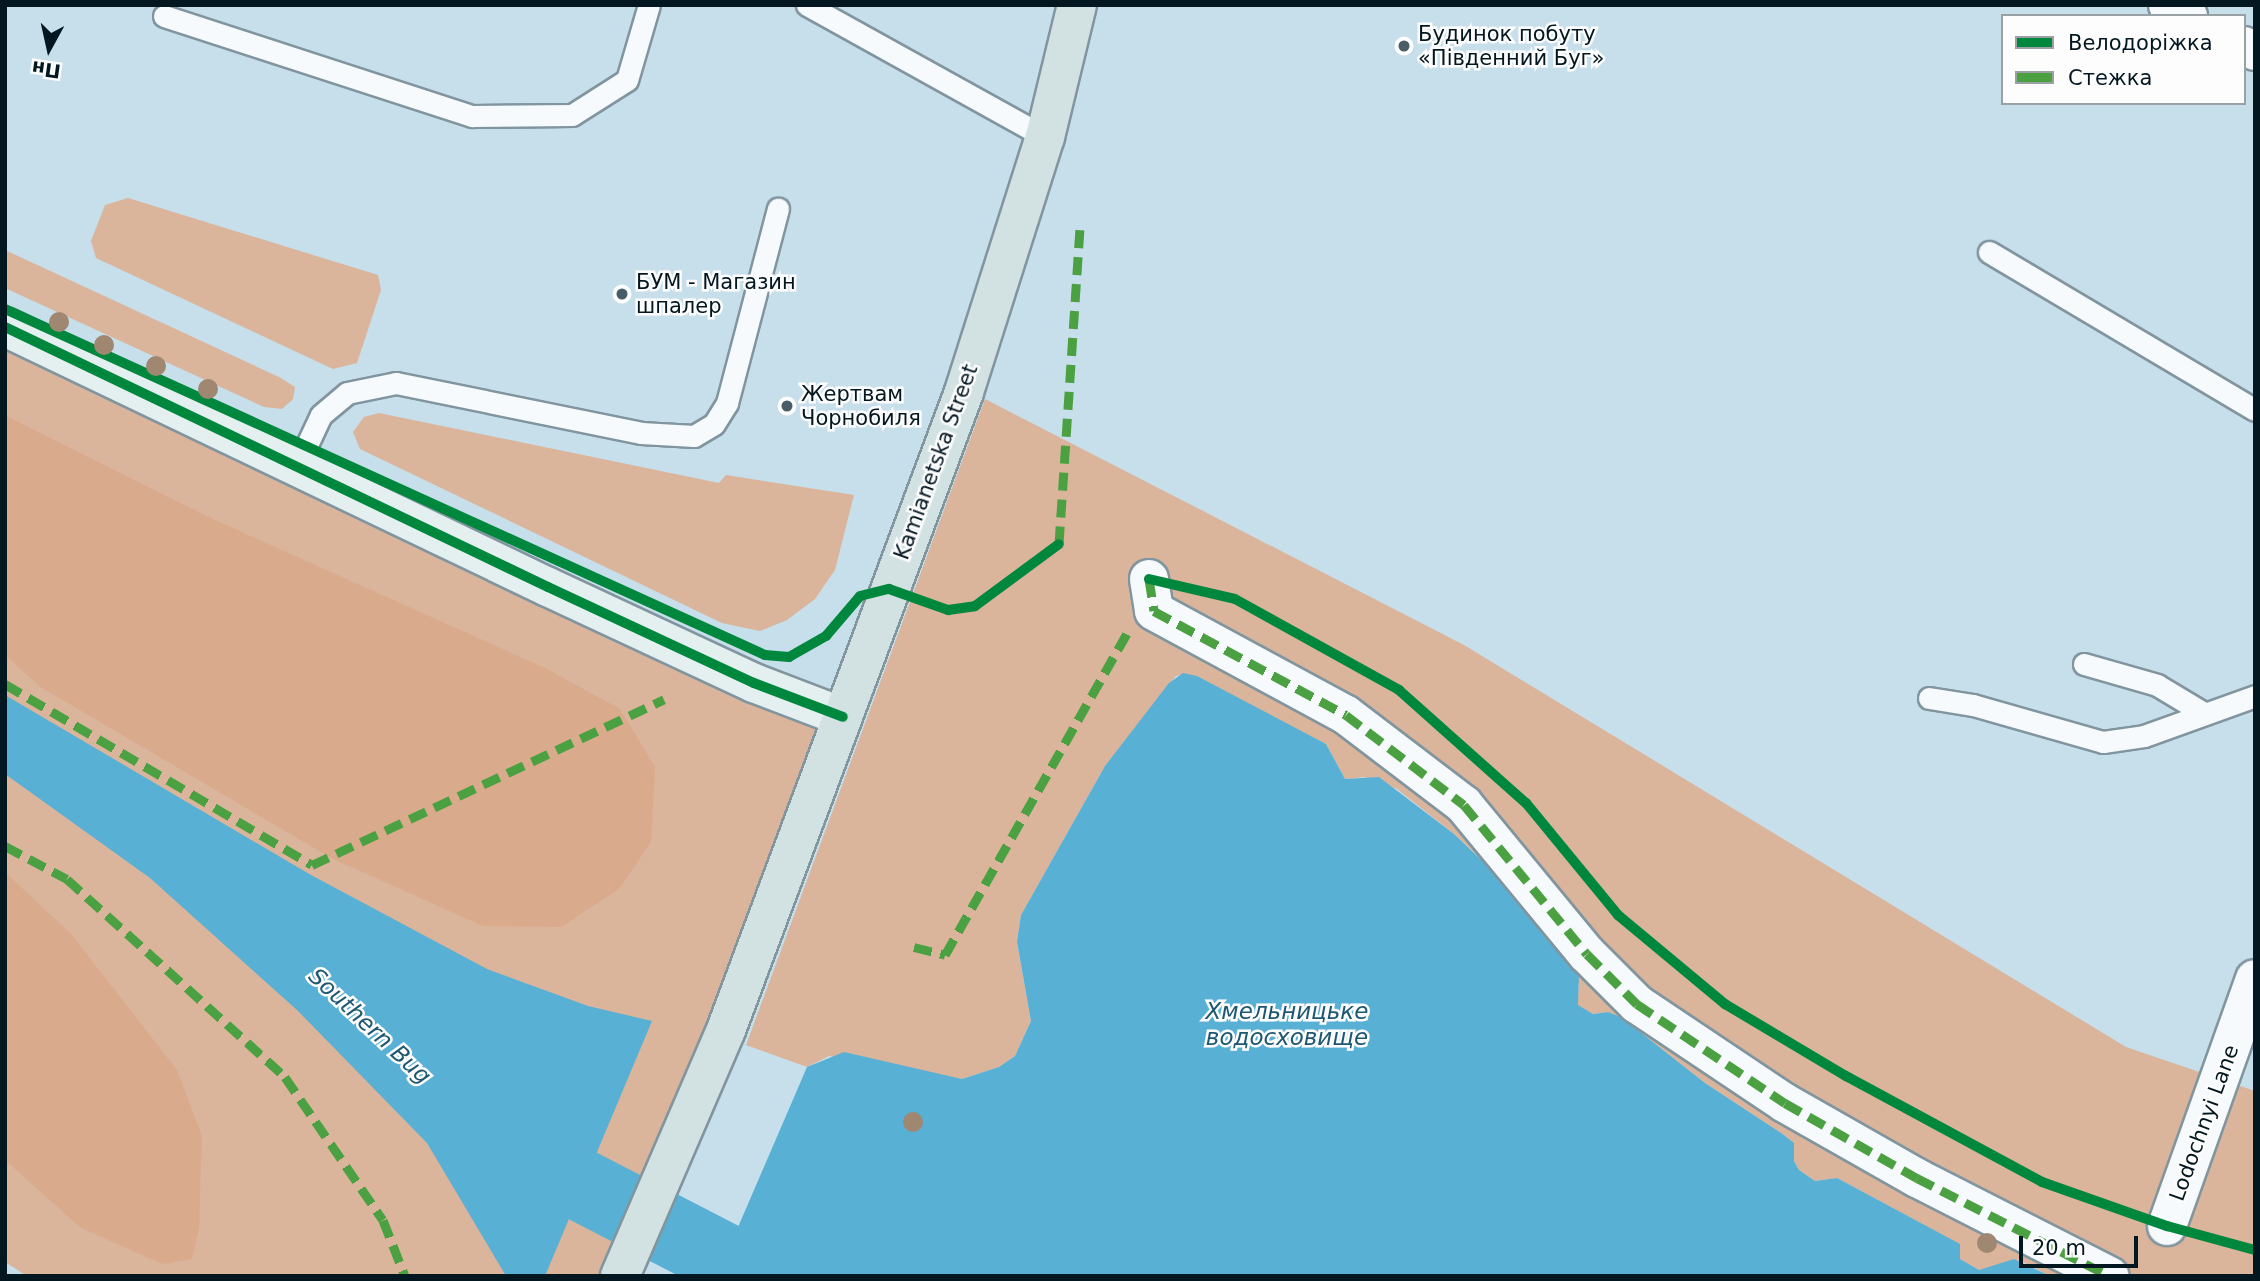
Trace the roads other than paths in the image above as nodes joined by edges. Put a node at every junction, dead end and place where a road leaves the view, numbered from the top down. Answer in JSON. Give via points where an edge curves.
{"nodes":[{"id":1,"x":649,"y":5,"type":"edge"},
{"id":2,"x":807,"y":5,"type":"edge"},
{"id":3,"x":1077,"y":5,"type":"edge"},
{"id":4,"x":2168,"y":5,"type":"edge"},
{"id":5,"x":2184,"y":14,"type":"edge"},
{"id":6,"x":164,"y":16,"type":"dead end"},
{"id":7,"x":1045,"y":137,"type":"junction"},
{"id":8,"x":778,"y":209,"type":"dead end"},
{"id":9,"x":1989,"y":253,"type":"dead end"},
{"id":10,"x":5,"y":327,"type":"edge"},
{"id":11,"x":2255,"y":410,"type":"edge"},
{"id":12,"x":297,"y":466,"type":"junction"},
{"id":13,"x":1149,"y":579,"type":"dead end"},
{"id":14,"x":2084,"y":664,"type":"dead end"},
{"id":15,"x":2255,"y":696,"type":"edge"},
{"id":16,"x":1930,"y":698,"type":"dead end"},
{"id":17,"x":2202,"y":712,"type":"junction"},
{"id":18,"x":843,"y":717,"type":"junction"},
{"id":19,"x":2255,"y":979,"type":"edge"},
{"id":20,"x":2167,"y":1226,"type":"dead end"},
{"id":21,"x":620,"y":1276,"type":"edge"},
{"id":22,"x":2109,"y":1276,"type":"edge"}],
"edges":[{"from":1,"to":6,"type":"lane","via":[[627,80],[572,115],[472,116]]},
{"from":2,"to":7,"type":"lane"},
{"from":3,"to":7,"type":"main road","name":"Kamianetska Street"},
{"from":4,"to":5,"type":"street"},
{"from":7,"to":18,"type":"main road","name":"Kamianetska Street","via":[[964,392]]},
{"from":8,"to":12,"type":"lane","via":[[727,403],[714,424],[694,436],[641,433],[396,383],[347,393],[321,415]]},
{"from":9,"to":11,"type":"lane"},
{"from":10,"to":12,"type":"street"},
{"from":12,"to":18,"type":"street","via":[[754,683]]},
{"from":13,"to":22,"type":"street","via":[[1154,611],[1346,715],[1464,805],[1587,954],[1637,1004],[1785,1103],[1917,1178]]},
{"from":14,"to":17,"type":"lane","via":[[2157,685]]},
{"from":15,"to":17,"type":"lane"},
{"from":16,"to":17,"type":"lane","via":[[1973,705],[2103,742],[2144,736]]},
{"from":18,"to":21,"type":"main road","name":"Kamianetska Street","via":[[726,1030]]},
{"from":19,"to":20,"type":"street","name":"Lodochnyi Lane"}]}
